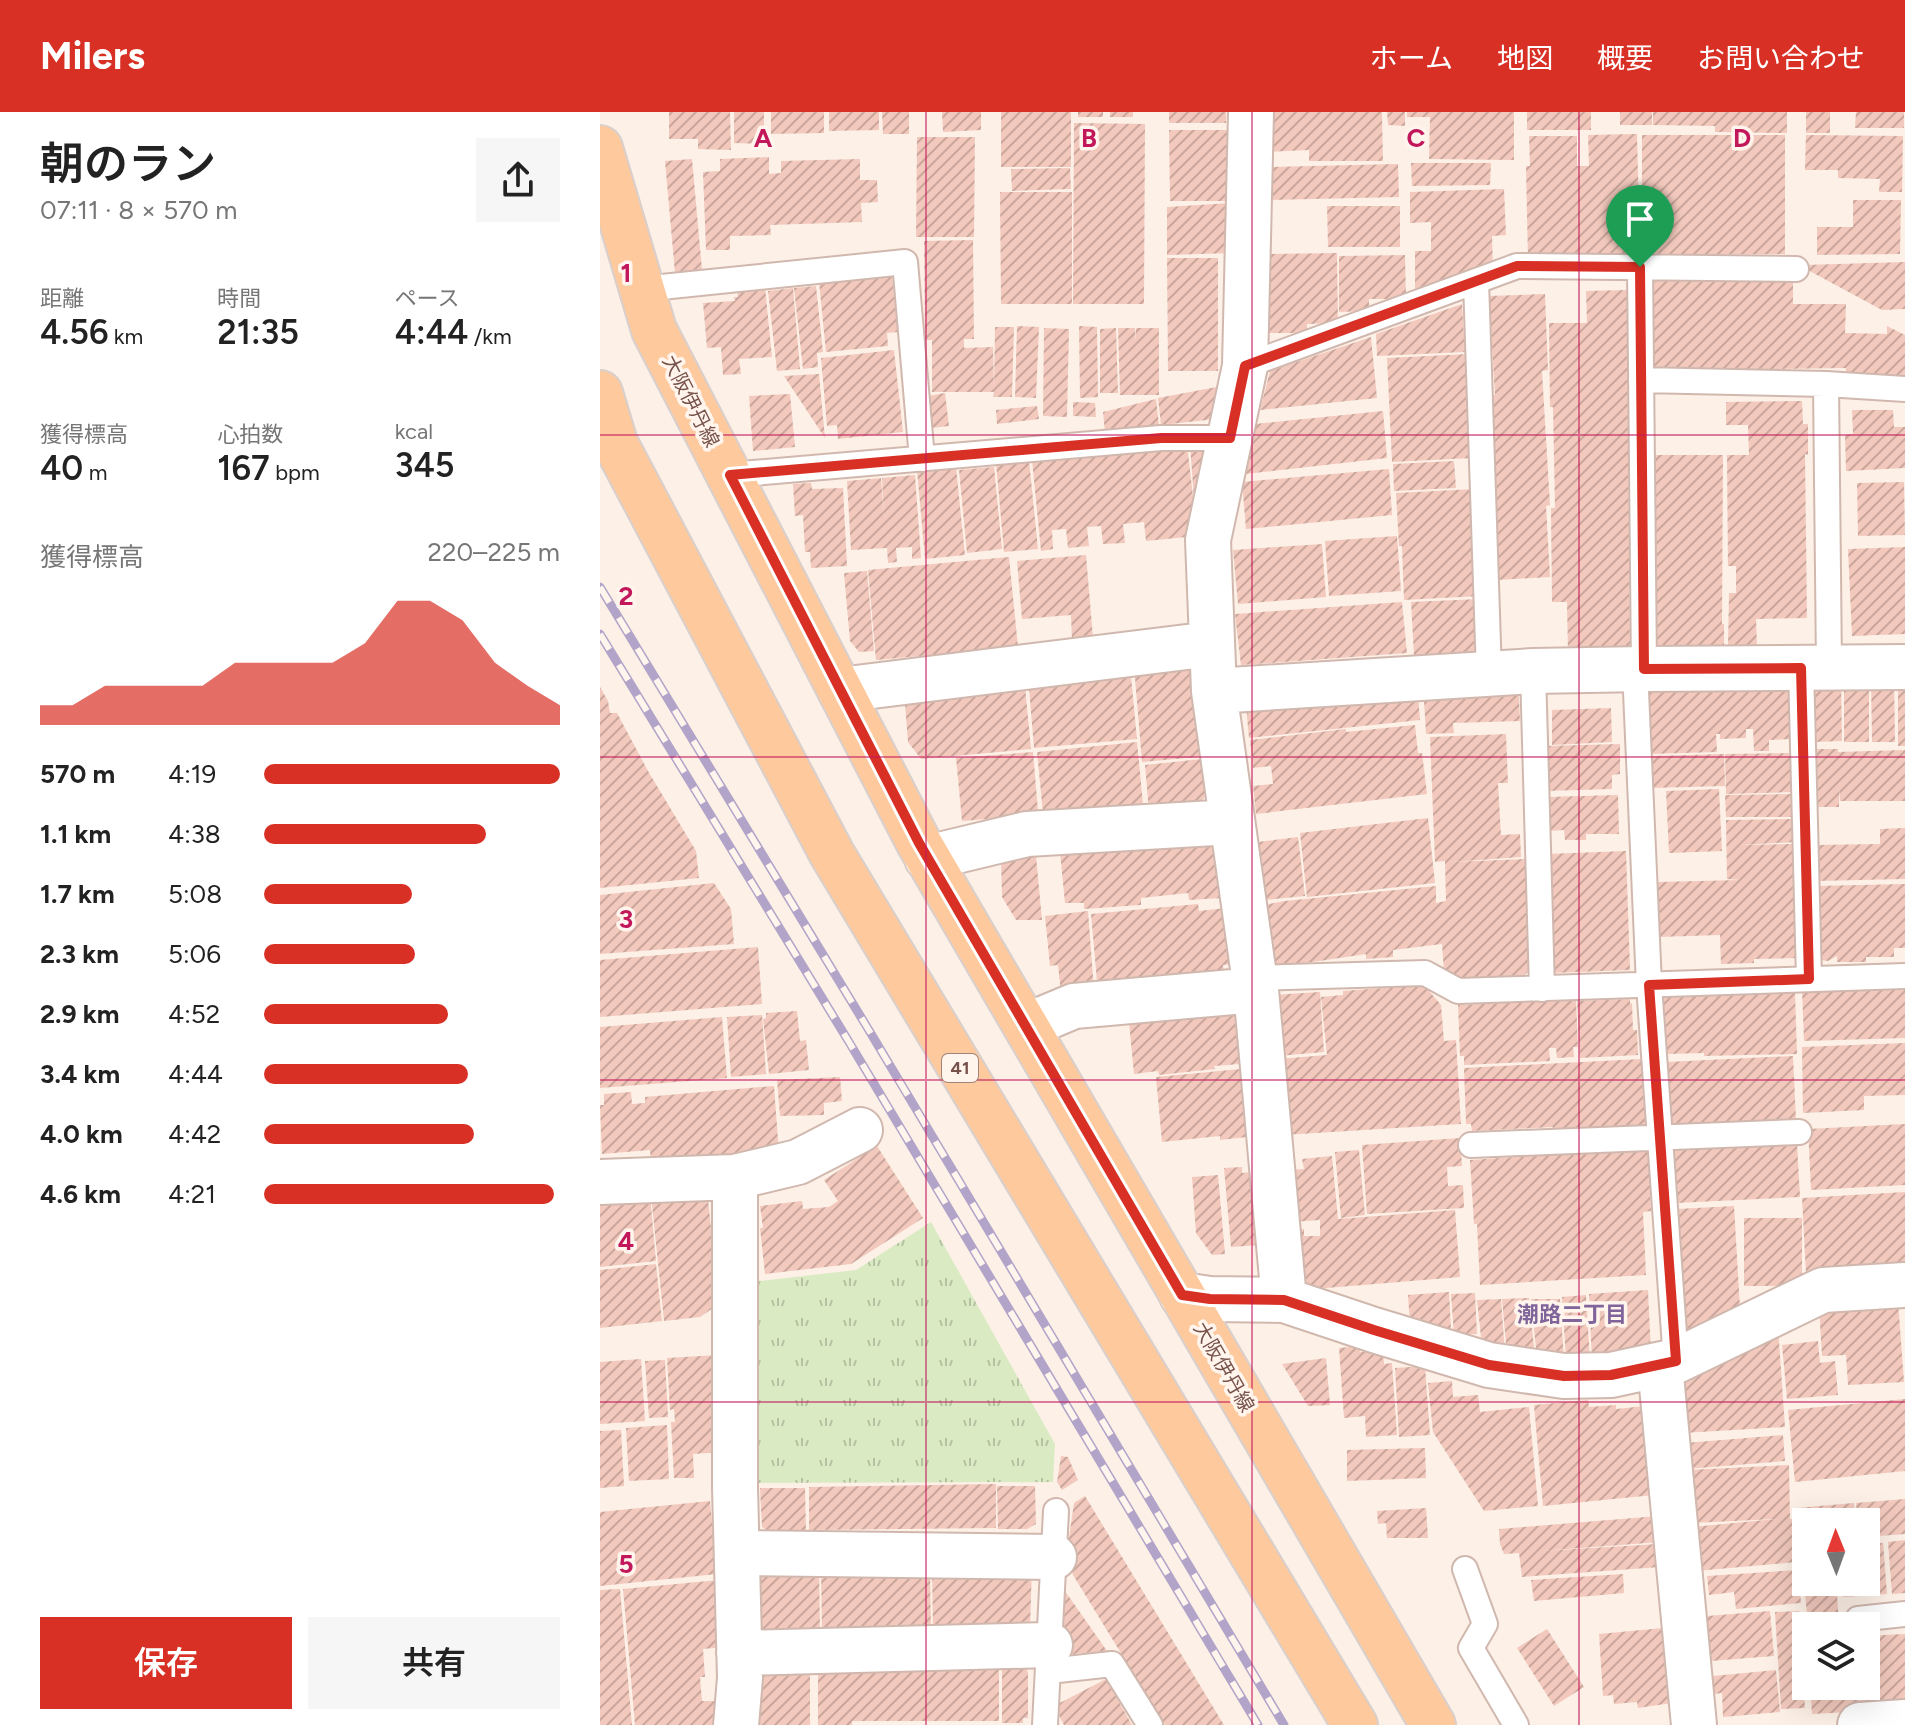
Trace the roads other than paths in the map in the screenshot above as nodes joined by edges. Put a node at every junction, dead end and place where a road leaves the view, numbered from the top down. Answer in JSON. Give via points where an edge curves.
{"nodes":[{"id":1,"x":1251,"y":112,"type":"edge"},
{"id":2,"x":600,"y":148,"type":"edge"},
{"id":3,"x":1640,"y":267,"type":"junction"},
{"id":4,"x":1796,"y":269,"type":"dead end"},
{"id":5,"x":1476,"y":281,"type":"junction"},
{"id":6,"x":642,"y":289,"type":"junction"},
{"id":7,"x":1245,"y":366,"type":"junction"},
{"id":8,"x":1641,"y":380,"type":"junction"},
{"id":9,"x":1826,"y":384,"type":"junction"},
{"id":10,"x":1905,"y":389,"type":"edge"},
{"id":11,"x":600,"y":393,"type":"edge"},
{"id":12,"x":1230,"y":438,"type":"junction"},
{"id":13,"x":922,"y":459,"type":"junction"},
{"id":14,"x":730,"y":475,"type":"junction"},
{"id":15,"x":1211,"y":644,"type":"junction"},
{"id":16,"x":1815,"y":667,"type":"junction"},
{"id":17,"x":1905,"y":667,"type":"edge"},
{"id":18,"x":1639,"y":669,"type":"junction"},
{"id":19,"x":1533,"y":671,"type":"junction"},
{"id":20,"x":1489,"y":674,"type":"junction"},
{"id":21,"x":840,"y":690,"type":"junction"},
{"id":22,"x":1214,"y":691,"type":"junction"},
{"id":23,"x":1231,"y":822,"type":"junction"},
{"id":24,"x":927,"y":858,"type":"junction"},
{"id":25,"x":1905,"y":976,"type":"edge"},
{"id":26,"x":1809,"y":979,"type":"junction"},
{"id":27,"x":1255,"y":984,"type":"junction"},
{"id":28,"x":1649,"y":985,"type":"junction"},
{"id":29,"x":1542,"y":989,"type":"junction"},
{"id":30,"x":1026,"y":1026,"type":"junction"},
{"id":31,"x":860,"y":1130,"type":"dead end"},
{"id":32,"x":1799,"y":1132,"type":"dead end"},
{"id":33,"x":1660,"y":1139,"type":"junction"},
{"id":34,"x":1471,"y":1145,"type":"dead end"},
{"id":35,"x":735,"y":1177,"type":"junction"},
{"id":36,"x":600,"y":1182,"type":"edge"},
{"id":37,"x":1905,"y":1285,"type":"edge"},
{"id":38,"x":1182,"y":1295,"type":"junction"},
{"id":39,"x":1284,"y":1300,"type":"junction"},
{"id":40,"x":1668,"y":1363,"type":"junction"},
{"id":41,"x":1056,"y":1511,"type":"dead end"},
{"id":42,"x":737,"y":1553,"type":"junction"},
{"id":43,"x":1054,"y":1557,"type":"junction"},
{"id":44,"x":1465,"y":1569,"type":"dead end"},
{"id":45,"x":1905,"y":1614,"type":"edge"},
{"id":46,"x":1880,"y":1617,"type":"edge"},
{"id":47,"x":739,"y":1653,"type":"junction"},
{"id":48,"x":1050,"y":1658,"type":"junction"},
{"id":49,"x":1905,"y":1722,"type":"edge"},
{"id":50,"x":736,"y":1725,"type":"edge"},
{"id":51,"x":1045,"y":1725,"type":"edge"},
{"id":52,"x":1150,"y":1725,"type":"edge"},
{"id":53,"x":1355,"y":1725,"type":"edge"},
{"id":54,"x":1433,"y":1725,"type":"edge"},
{"id":55,"x":1516,"y":1725,"type":"edge"},
{"id":56,"x":1694,"y":1725,"type":"edge"},
{"id":57,"x":1860,"y":1725,"type":"edge"}],
"edges":[{"from":1,"to":7,"type":"street"},
{"from":2,"to":6,"type":"main road","name":"大阪伊丹線"},
{"from":3,"to":4,"type":"lane"},
{"from":3,"to":5,"type":"lane","via":[[1517,266]]},
{"from":3,"to":8,"type":"lane"},
{"from":5,"to":7,"type":"lane"},
{"from":5,"to":20,"type":"lane"},
{"from":6,"to":13,"type":"lane","via":[[905,262]]},
{"from":6,"to":14,"type":"main road","name":"大阪伊丹線","via":[[654,330]]},
{"from":7,"to":12,"type":"street"},
{"from":8,"to":9,"type":"lane"},
{"from":8,"to":18,"type":"lane"},
{"from":9,"to":10,"type":"lane"},
{"from":9,"to":16,"type":"lane"},
{"from":11,"to":53,"type":"main road","number":"41","via":[[615,443],[832,854]]},
{"from":12,"to":13,"type":"lane","via":[[1161,438]]},
{"from":12,"to":15,"type":"street","via":[[1208,540]]},
{"from":13,"to":14,"type":"lane"},
{"from":14,"to":21,"type":"main road","name":"大阪伊丹線"},
{"from":15,"to":21,"type":"street"},
{"from":15,"to":22,"type":"street"},
{"from":16,"to":17,"type":"street"},
{"from":16,"to":18,"type":"street"},
{"from":16,"to":26,"type":"lane"},
{"from":18,"to":19,"type":"street"},
{"from":18,"to":28,"type":"lane"},
{"from":19,"to":20,"type":"street"},
{"from":19,"to":29,"type":"lane"},
{"from":20,"to":22,"type":"street"},
{"from":21,"to":24,"type":"main road","name":"大阪伊丹線"},
{"from":22,"to":23,"type":"street"},
{"from":23,"to":24,"type":"street","via":[[1027,834]]},
{"from":23,"to":27,"type":"street"},
{"from":24,"to":30,"type":"main road","name":"大阪伊丹線"},
{"from":25,"to":26,"type":"lane"},
{"from":26,"to":28,"type":"lane"},
{"from":27,"to":29,"type":"lane","via":[[1425,973],[1458,991]]},
{"from":27,"to":30,"type":"street","via":[[1074,1006]]},
{"from":27,"to":39,"type":"street"},
{"from":28,"to":29,"type":"lane"},
{"from":28,"to":33,"type":"lane"},
{"from":30,"to":38,"type":"main road","name":"大阪伊丹線"},
{"from":31,"to":35,"type":"street","via":[[798,1162]]},
{"from":32,"to":33,"type":"lane"},
{"from":33,"to":34,"type":"lane"},
{"from":33,"to":40,"type":"lane"},
{"from":35,"to":36,"type":"street"},
{"from":35,"to":42,"type":"street"},
{"from":37,"to":40,"type":"street","via":[[1823,1290]]},
{"from":38,"to":39,"type":"street"},
{"from":38,"to":54,"type":"main road","name":"大阪伊丹線"},
{"from":39,"to":40,"type":"street","via":[[1489,1365],[1564,1376],[1611,1375]]},
{"from":40,"to":56,"type":"street"},
{"from":41,"to":43,"type":"lane"},
{"from":42,"to":43,"type":"street"},
{"from":42,"to":47,"type":"street"},
{"from":43,"to":48,"type":"lane"},
{"from":44,"to":55,"type":"lane","via":[[1485,1624],[1471,1648]]},
{"from":45,"to":46,"type":"lane"},
{"from":47,"to":48,"type":"street"},
{"from":47,"to":50,"type":"street"},
{"from":48,"to":51,"type":"lane"},
{"from":48,"to":52,"type":"lane","via":[[1112,1664]]},
{"from":49,"to":57,"type":"street"}]}
